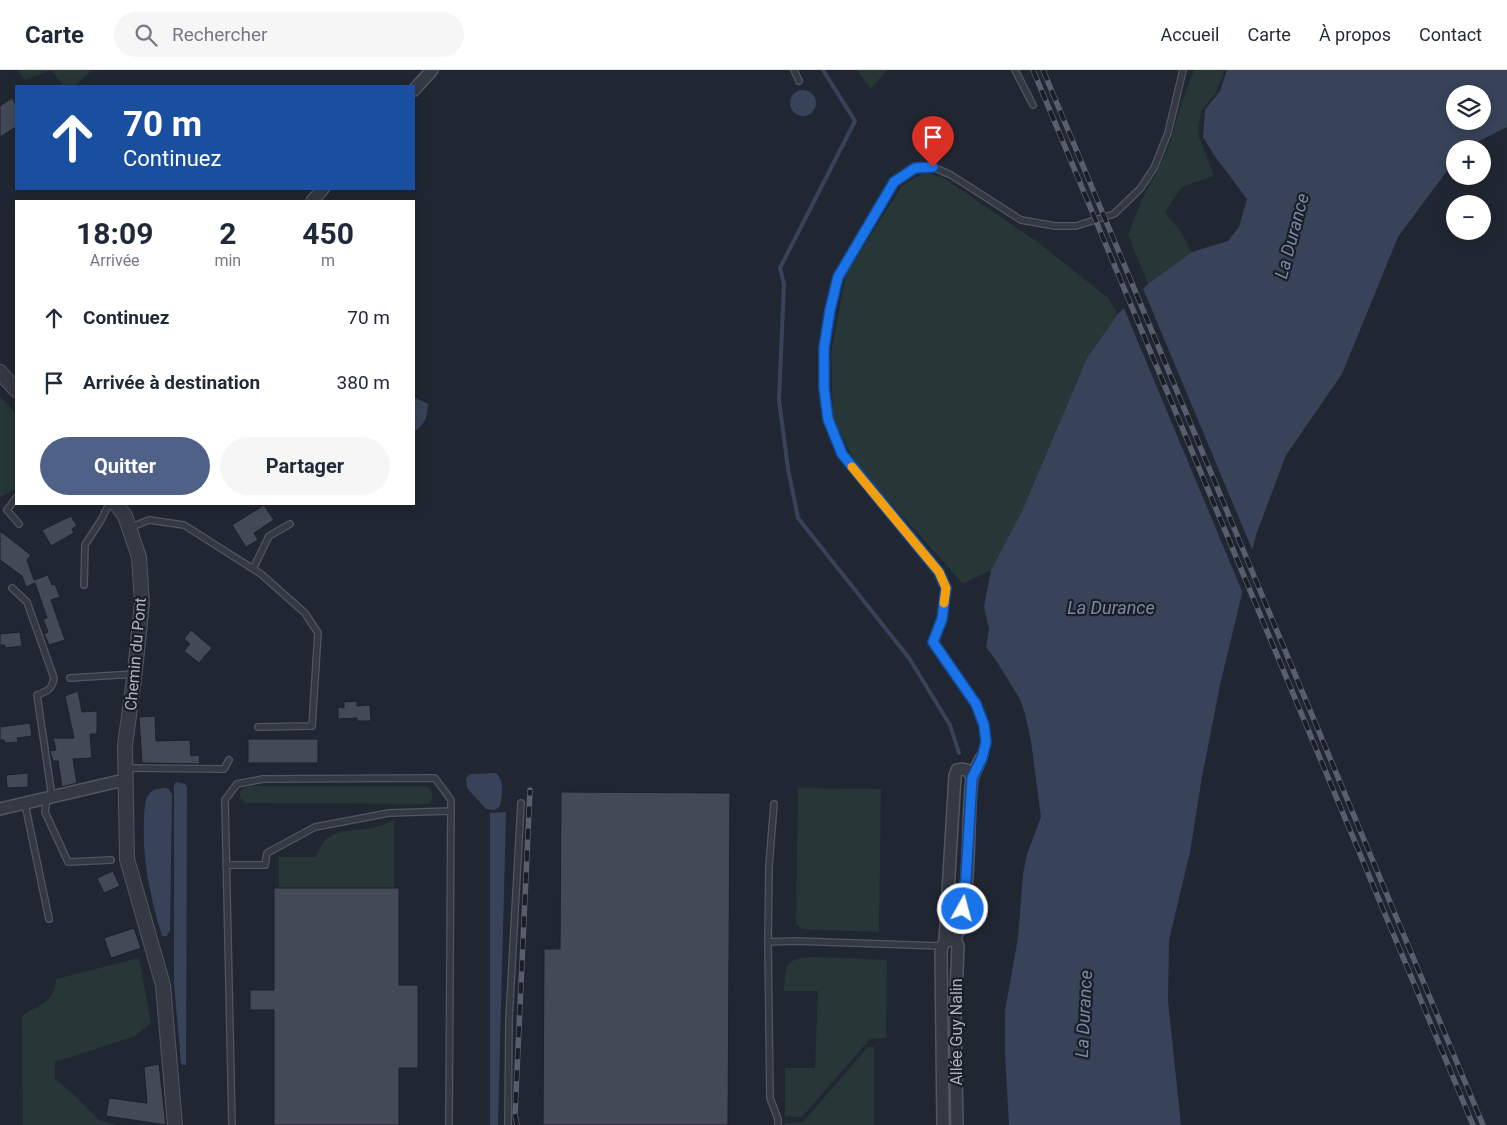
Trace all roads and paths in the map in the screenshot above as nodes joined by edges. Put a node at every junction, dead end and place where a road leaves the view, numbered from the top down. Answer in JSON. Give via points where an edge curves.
{"nodes":[{"id":1,"x":432,"y":70,"type":"edge"},
{"id":2,"x":794,"y":70,"type":"edge"},
{"id":3,"x":1015,"y":70,"type":"edge"},
{"id":4,"x":1183,"y":70,"type":"edge"},
{"id":5,"x":799,"y":81,"type":"dead end"},
{"id":6,"x":415,"y":89,"type":"edge"},
{"id":7,"x":1033,"y":105,"type":"dead end"},
{"id":8,"x":322,"y":190,"type":"edge"},
{"id":9,"x":313,"y":200,"type":"edge"},
{"id":10,"x":0,"y":372,"type":"edge"},
{"id":11,"x":15,"y":389,"type":"edge"},
{"id":12,"x":15,"y":499,"type":"edge"},
{"id":13,"x":108,"y":505,"type":"edge"},
{"id":14,"x":117,"y":505,"type":"edge"},
{"id":15,"x":19,"y":524,"type":"dead end"},
{"id":16,"x":290,"y":524,"type":"dead end"},
{"id":17,"x":129,"y":528,"type":"junction"},
{"id":18,"x":253,"y":569,"type":"junction"},
{"id":19,"x":84,"y":585,"type":"dead end"},
{"id":20,"x":12,"y":588,"type":"dead end"},
{"id":21,"x":135,"y":674,"type":"junction"},
{"id":22,"x":70,"y":678,"type":"dead end"},
{"id":23,"x":258,"y":727,"type":"dead end"},
{"id":24,"x":982,"y":758,"type":"joint"},
{"id":25,"x":229,"y":760,"type":"dead end"},
{"id":26,"x":124,"y":774,"type":"junction"},
{"id":27,"x":972,"y":778,"type":"junction"},
{"id":28,"x":50,"y":798,"type":"junction"},
{"id":29,"x":521,"y":802,"type":"dead end"},
{"id":30,"x":25,"y":804,"type":"junction"},
{"id":31,"x":774,"y":804,"type":"dead end"},
{"id":32,"x":1,"y":810,"type":"edge"},
{"id":33,"x":451,"y":811,"type":"junction"},
{"id":34,"x":111,"y":860,"type":"dead end"},
{"id":35,"x":226,"y":866,"type":"junction"},
{"id":36,"x":49,"y":919,"type":"dead end"},
{"id":37,"x":768,"y":942,"type":"junction"},
{"id":38,"x":947,"y":943,"type":"junction"},
{"id":39,"x":174,"y":1125,"type":"edge"},
{"id":40,"x":232,"y":1125,"type":"edge"},
{"id":41,"x":449,"y":1125,"type":"edge"},
{"id":42,"x":508,"y":1125,"type":"edge"},
{"id":43,"x":778,"y":1125,"type":"edge"},
{"id":44,"x":943,"y":1125,"type":"edge"},
{"id":45,"x":958,"y":1125,"type":"edge"}],
"edges":[{"from":1,"to":6,"type":"street"},
{"from":2,"to":5,"type":"lane"},
{"from":3,"to":7,"type":"lane"},
{"from":4,"to":24,"type":"lane","via":[[1168,133],[1154,168],[1140,189],[1114,214],[1076,226],[1021,220],[950,175],[933,167],[915,168],[894,182],[838,277],[824,348],[828,419],[842,454],[939,572],[946,588],[942,619],[933,642],[976,704],[986,742]]},
{"from":8,"to":9,"type":"street"},
{"from":10,"to":11,"type":"street"},
{"from":12,"to":15,"type":"lane","via":[[7,510]]},
{"from":13,"to":19,"type":"lane","via":[[85,545]]},
{"from":14,"to":17,"type":"street","name":"Chemin du Pont"},
{"from":16,"to":18,"type":"lane","via":[[269,536]]},
{"from":17,"to":18,"type":"lane","via":[[149,520],[184,525]]},
{"from":17,"to":21,"type":"street","name":"Chemin du Pont","via":[[139,557],[142,603]]},
{"from":18,"to":23,"type":"lane","via":[[305,613],[318,633],[312,726]]},
{"from":20,"to":28,"type":"lane","via":[[27,602],[54,678],[49,691],[38,695]]},
{"from":21,"to":22,"type":"lane"},
{"from":21,"to":26,"type":"street","name":"Chemin du Pont"},
{"from":24,"to":27,"type":"street"},
{"from":25,"to":26,"type":"lane","via":[[224,769]]},
{"from":26,"to":28,"type":"street"},
{"from":26,"to":39,"type":"street","name":"Chemin du Pont","via":[[127,859],[163,985]]},
{"from":27,"to":38,"type":"street","name":"Allée Guy Nalin","via":[[961,924]]},
{"from":27,"to":38,"type":"street","name":"Allée Guy Nalin","via":[[969,771],[962,769],[957,770],[955,776]]},
{"from":28,"to":30,"type":"street"},
{"from":28,"to":34,"type":"lane","via":[[45,812],[68,862]]},
{"from":29,"to":42,"type":"lane","via":[[509,1020]]},
{"from":30,"to":32,"type":"street"},
{"from":30,"to":36,"type":"lane"},
{"from":31,"to":37,"type":"lane"},
{"from":33,"to":35,"type":"lane","via":[[389,814],[315,827],[267,853],[265,865]]},
{"from":33,"to":35,"type":"lane","via":[[451,800],[435,778],[263,780],[237,784],[225,800]]},
{"from":33,"to":41,"type":"lane"},
{"from":35,"to":40,"type":"lane"},
{"from":37,"to":38,"type":"lane"},
{"from":37,"to":43,"type":"lane","via":[[770,1098]]},
{"from":38,"to":44,"type":"street","name":"Allée Guy Nalin"},
{"from":38,"to":45,"type":"street","name":"Allée Guy Nalin","via":[[958,946],[954,1017]]}]}
